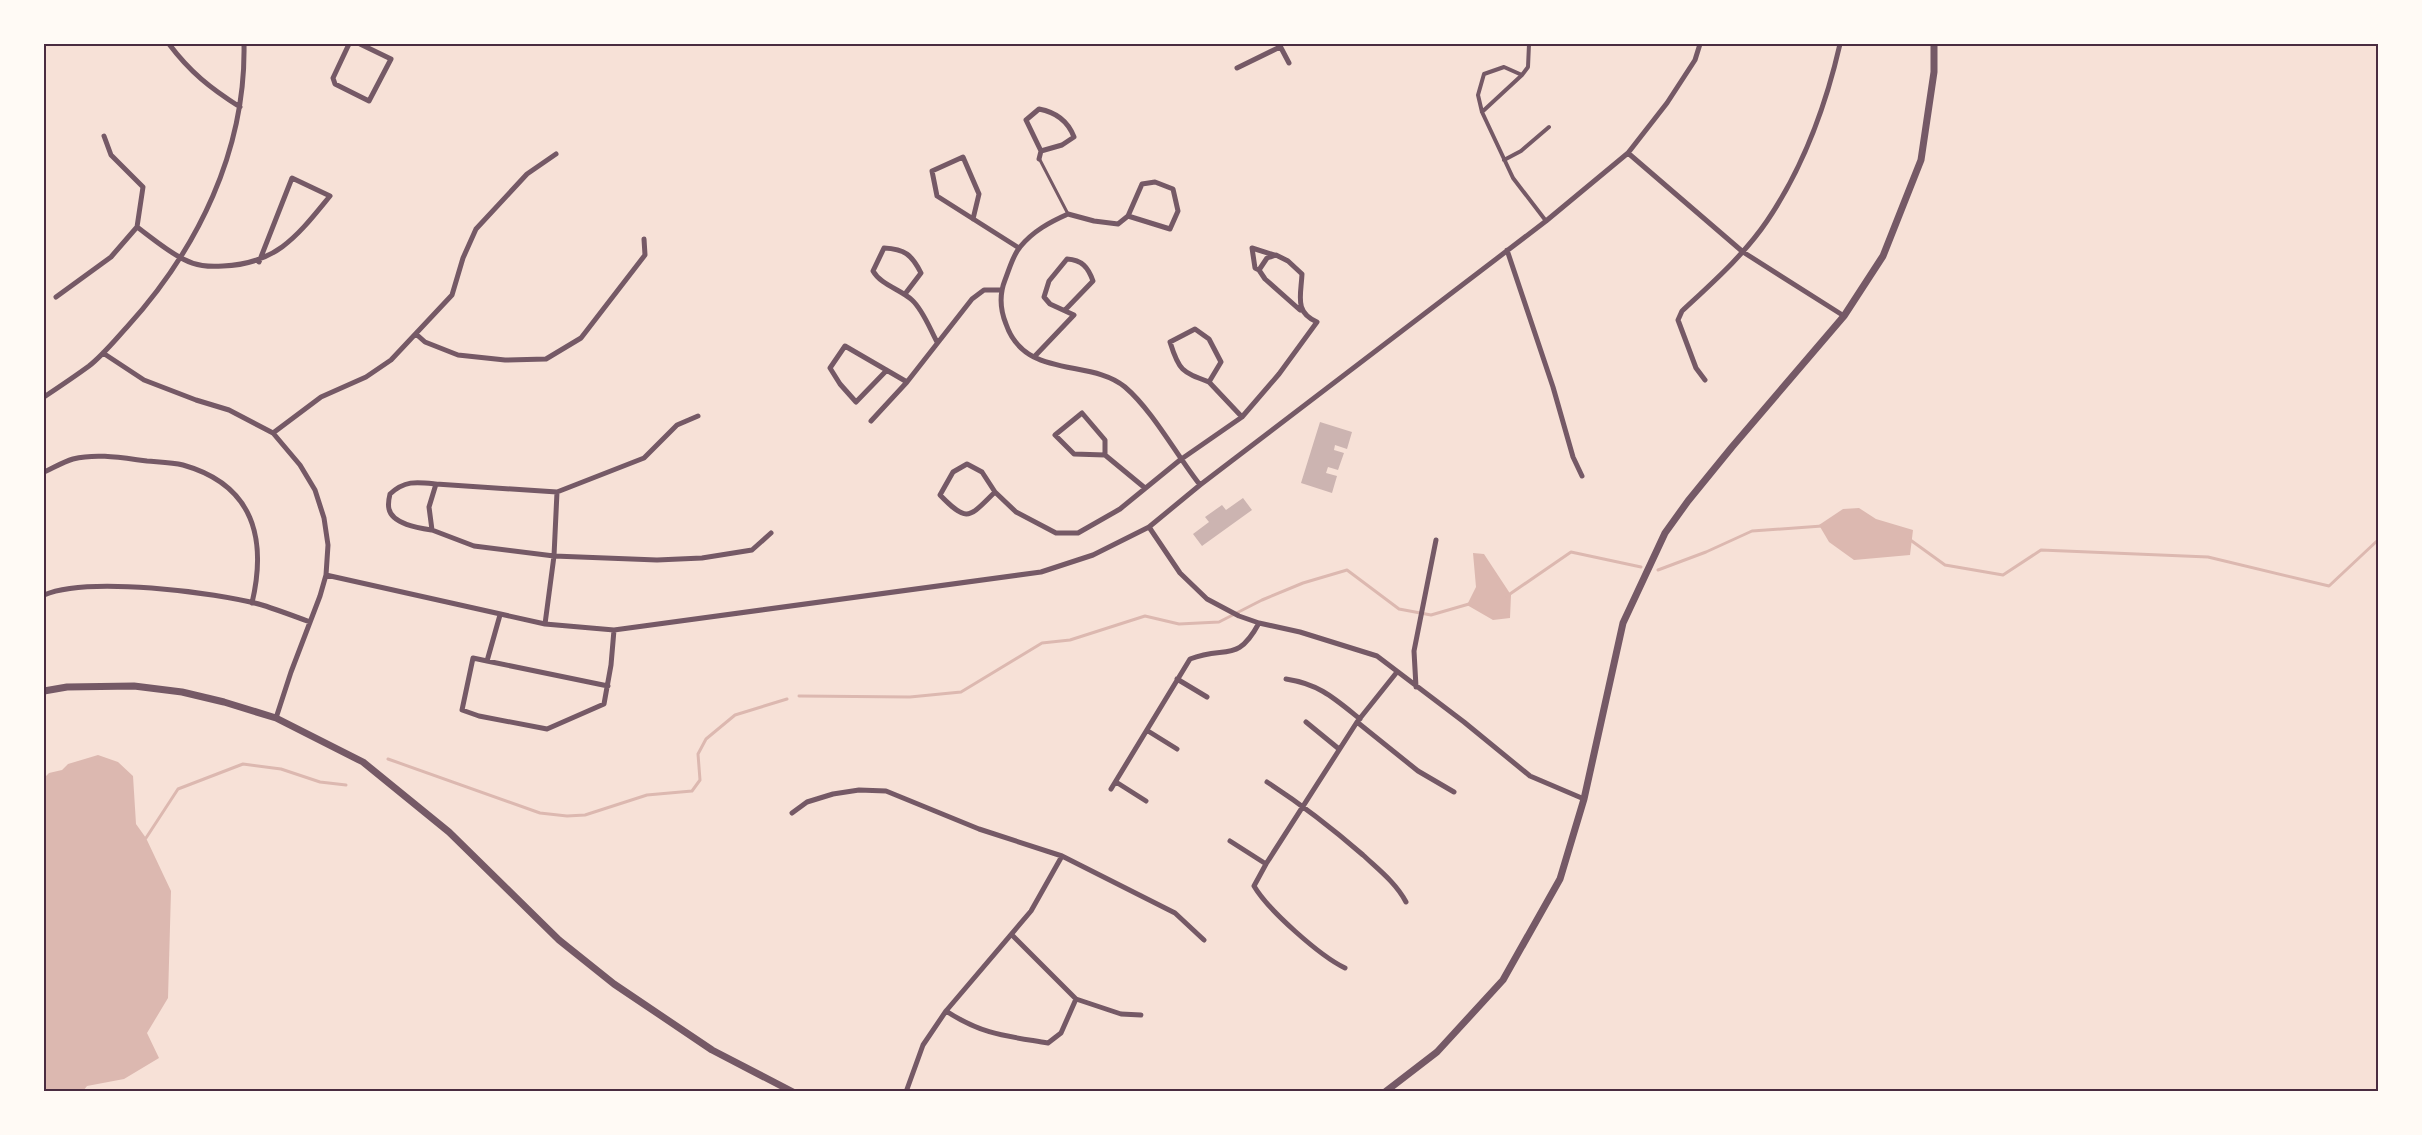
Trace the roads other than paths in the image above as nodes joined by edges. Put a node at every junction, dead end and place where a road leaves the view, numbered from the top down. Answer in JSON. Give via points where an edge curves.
{"nodes":[{"id":1,"x":169,"y":44,"type":"edge"},
{"id":2,"x":244,"y":44,"type":"edge"},
{"id":3,"x":349,"y":44,"type":"edge"},
{"id":4,"x":360,"y":44,"type":"edge"},
{"id":5,"x":1529,"y":44,"type":"edge"},
{"id":6,"x":1840,"y":44,"type":"edge"},
{"id":7,"x":1934,"y":44,"type":"edge"},
{"id":8,"x":1280,"y":45,"type":"edge"},
{"id":9,"x":1699,"y":46,"type":"edge"},
{"id":10,"x":1289,"y":63,"type":"dead end"},
{"id":11,"x":1237,"y":68,"type":"dead end"},
{"id":12,"x":1522,"y":75,"type":"junction"},
{"id":13,"x":240,"y":107,"type":"junction"},
{"id":14,"x":1482,"y":112,"type":"junction"},
{"id":15,"x":1549,"y":127,"type":"dead end"},
{"id":16,"x":104,"y":136,"type":"dead end"},
{"id":17,"x":1041,"y":151,"type":"junction"},
{"id":18,"x":1628,"y":153,"type":"junction"},
{"id":19,"x":556,"y":154,"type":"dead end"},
{"id":20,"x":1040,"y":159,"type":"joint"},
{"id":21,"x":1504,"y":160,"type":"junction"},
{"id":22,"x":1068,"y":214,"type":"junction"},
{"id":23,"x":1128,"y":216,"type":"junction"},
{"id":24,"x":973,"y":219,"type":"junction"},
{"id":25,"x":1546,"y":222,"type":"junction"},
{"id":26,"x":137,"y":227,"type":"junction"},
{"id":27,"x":644,"y":239,"type":"dead end"},
{"id":28,"x":1018,"y":248,"type":"junction"},
{"id":29,"x":1507,"y":250,"type":"junction"},
{"id":30,"x":1743,"y":252,"type":"junction"},
{"id":31,"x":1276,"y":255,"type":"junction"},
{"id":32,"x":181,"y":258,"type":"junction"},
{"id":33,"x":259,"y":261,"type":"junction"},
{"id":34,"x":1259,"y":270,"type":"junction"},
{"id":35,"x":1001,"y":290,"type":"junction"},
{"id":36,"x":905,"y":294,"type":"junction"},
{"id":37,"x":56,"y":297,"type":"dead end"},
{"id":38,"x":1065,"y":310,"type":"junction"},
{"id":39,"x":1300,"y":310,"type":"junction"},
{"id":40,"x":1844,"y":315,"type":"junction"},
{"id":41,"x":416,"y":334,"type":"junction"},
{"id":42,"x":937,"y":342,"type":"junction"},
{"id":43,"x":103,"y":353,"type":"junction"},
{"id":44,"x":1034,"y":357,"type":"junction"},
{"id":45,"x":886,"y":372,"type":"junction"},
{"id":46,"x":1705,"y":380,"type":"dead end"},
{"id":47,"x":907,"y":382,"type":"junction"},
{"id":48,"x":1209,"y":382,"type":"junction"},
{"id":49,"x":44,"y":397,"type":"edge"},
{"id":50,"x":698,"y":416,"type":"dead end"},
{"id":51,"x":1242,"y":417,"type":"junction"},
{"id":52,"x":872,"y":420,"type":"dead end"},
{"id":53,"x":273,"y":433,"type":"junction"},
{"id":54,"x":1106,"y":455,"type":"junction"},
{"id":55,"x":1180,"y":460,"type":"junction"},
{"id":56,"x":44,"y":472,"type":"edge"},
{"id":57,"x":1582,"y":476,"type":"dead end"},
{"id":58,"x":436,"y":484,"type":"junction"},
{"id":59,"x":1200,"y":485,"type":"junction"},
{"id":60,"x":1145,"y":488,"type":"junction"},
{"id":61,"x":557,"y":492,"type":"junction"},
{"id":62,"x":995,"y":492,"type":"junction"},
{"id":63,"x":1149,"y":527,"type":"junction"},
{"id":64,"x":432,"y":530,"type":"junction"},
{"id":65,"x":771,"y":533,"type":"dead end"},
{"id":66,"x":1436,"y":540,"type":"dead end"},
{"id":67,"x":554,"y":556,"type":"junction"},
{"id":68,"x":326,"y":575,"type":"junction"},
{"id":69,"x":44,"y":595,"type":"edge"},
{"id":70,"x":252,"y":603,"type":"junction"},
{"id":71,"x":500,"y":615,"type":"junction"},
{"id":72,"x":310,"y":622,"type":"junction"},
{"id":73,"x":1259,"y":623,"type":"junction"},
{"id":74,"x":545,"y":624,"type":"junction"},
{"id":75,"x":614,"y":630,"type":"junction"},
{"id":76,"x":487,"y":661,"type":"junction"},
{"id":77,"x":1397,"y":672,"type":"junction"},
{"id":78,"x":1286,"y":679,"type":"dead end"},
{"id":79,"x":1177,"y":680,"type":"junction"},
{"id":80,"x":608,"y":686,"type":"junction"},
{"id":81,"x":1416,"y":687,"type":"junction"},
{"id":82,"x":44,"y":691,"type":"edge"},
{"id":83,"x":1207,"y":697,"type":"dead end"},
{"id":84,"x":276,"y":718,"type":"junction"},
{"id":85,"x":1358,"y":720,"type":"junction"},
{"id":86,"x":1306,"y":722,"type":"dead end"},
{"id":87,"x":1148,"y":731,"type":"junction"},
{"id":88,"x":1177,"y":749,"type":"dead end"},
{"id":89,"x":1340,"y":749,"type":"junction"},
{"id":90,"x":1116,"y":782,"type":"junction"},
{"id":91,"x":1267,"y":782,"type":"dead end"},
{"id":92,"x":1111,"y":789,"type":"dead end"},
{"id":93,"x":1454,"y":792,"type":"dead end"},
{"id":94,"x":1584,"y":799,"type":"junction"},
{"id":95,"x":1146,"y":801,"type":"dead end"},
{"id":96,"x":1303,"y":805,"type":"junction"},
{"id":97,"x":792,"y":813,"type":"dead end"},
{"id":98,"x":1230,"y":841,"type":"dead end"},
{"id":99,"x":1062,"y":856,"type":"junction"},
{"id":100,"x":1266,"y":864,"type":"junction"},
{"id":101,"x":1406,"y":902,"type":"dead end"},
{"id":102,"x":1012,"y":935,"type":"junction"},
{"id":103,"x":1204,"y":940,"type":"dead end"},
{"id":104,"x":1345,"y":968,"type":"dead end"},
{"id":105,"x":1076,"y":999,"type":"junction"},
{"id":106,"x":946,"y":1011,"type":"junction"},
{"id":107,"x":1141,"y":1015,"type":"dead end"},
{"id":108,"x":793,"y":1092,"type":"edge"},
{"id":109,"x":906,"y":1092,"type":"edge"},
{"id":110,"x":1385,"y":1092,"type":"edge"}],
"edges":[{"from":1,"to":13,"type":"street","via":[[186,67]]},
{"from":2,"to":13,"type":"street","via":[[245,77]]},
{"from":3,"to":4,"type":"street","via":[[333,78],[335,84],[369,101],[390,59]]},
{"from":5,"to":12,"type":"street","via":[[1528,67]]},
{"from":6,"to":30,"type":"street","via":[[1819,116],[1797,167],[1767,220]]},
{"from":7,"to":40,"type":"street","via":[[1934,72],[1921,160],[1883,256]]},
{"from":8,"to":10,"type":"street"},
{"from":8,"to":11,"type":"street"},
{"from":9,"to":18,"type":"street","via":[[1695,60],[1667,103]]},
{"from":12,"to":14,"type":"street"},
{"from":12,"to":14,"type":"street","via":[[1504,67],[1484,74],[1478,95]]},
{"from":13,"to":32,"type":"street","via":[[215,193]]},
{"from":14,"to":21,"type":"street"},
{"from":15,"to":21,"type":"street"},
{"from":16,"to":26,"type":"street","via":[[111,155],[142,187]]},
{"from":17,"to":17,"type":"street","via":[[1026,120],[1039,109],[1069,124],[1074,137]]},
{"from":17,"to":20,"type":"street"},
{"from":18,"to":25,"type":"street"},
{"from":18,"to":30,"type":"street"},
{"from":19,"to":41,"type":"street","via":[[527,174],[476,229],[452,295]]},
{"from":20,"to":22,"type":"lane"},
{"from":21,"to":25,"type":"street"},
{"from":22,"to":23,"type":"street","via":[[1118,224]]},
{"from":22,"to":28,"type":"street","via":[[1047,223]]},
{"from":23,"to":23,"type":"street","via":[[1170,230],[1178,211],[1173,189],[1155,182],[1142,183]]},
{"from":24,"to":24,"type":"street","via":[[937,196],[932,171],[963,157],[979,194]]},
{"from":24,"to":28,"type":"street"},
{"from":25,"to":29,"type":"street"},
{"from":26,"to":32,"type":"street"},
{"from":26,"to":37,"type":"street","via":[[111,257]]},
{"from":27,"to":41,"type":"street","via":[[645,255],[581,338],[546,359],[458,355],[425,342]]},
{"from":28,"to":35,"type":"street"},
{"from":29,"to":57,"type":"street"},
{"from":29,"to":59,"type":"street"},
{"from":30,"to":40,"type":"street"},
{"from":30,"to":46,"type":"street","via":[[1682,311],[1678,320],[1696,368]]},
{"from":31,"to":34,"type":"street","via":[[1267,258]]},
{"from":31,"to":34,"type":"street","via":[[1252,248],[1255,268]]},
{"from":31,"to":39,"type":"street","via":[[1302,274]]},
{"from":32,"to":33,"type":"street","via":[[199,266],[217,267]]},
{"from":32,"to":43,"type":"street","via":[[147,305]]},
{"from":33,"to":33,"type":"street","via":[[292,178],[330,196],[287,244]]},
{"from":34,"to":39,"type":"street"},
{"from":35,"to":42,"type":"street","via":[[984,290],[972,299]]},
{"from":35,"to":44,"type":"street","via":[[1001,310],[1010,336]]},
{"from":36,"to":36,"type":"street","via":[[877,278],[873,271],[884,249],[897,249],[914,259],[921,273]]},
{"from":36,"to":42,"type":"street","via":[[915,303]]},
{"from":38,"to":38,"type":"street","via":[[1044,297],[1049,281],[1067,259],[1078,260],[1089,269],[1093,281]]},
{"from":38,"to":44,"type":"street","via":[[1074,315]]},
{"from":39,"to":51,"type":"street","via":[[1317,322]]},
{"from":40,"to":94,"type":"street","via":[[1665,533],[1623,623]]},
{"from":41,"to":53,"type":"street","via":[[391,360],[366,377],[321,397]]},
{"from":42,"to":47,"type":"street"},
{"from":43,"to":49,"type":"street"},
{"from":43,"to":53,"type":"street","via":[[144,380],[229,410]]},
{"from":44,"to":55,"type":"street","via":[[1112,378],[1147,412]]},
{"from":45,"to":45,"type":"street","via":[[845,346],[830,368],[856,402]]},
{"from":45,"to":47,"type":"street"},
{"from":47,"to":52,"type":"street"},
{"from":48,"to":48,"type":"street","via":[[1221,362],[1209,339],[1195,329],[1170,342],[1186,373]]},
{"from":48,"to":51,"type":"street"},
{"from":50,"to":61,"type":"street","via":[[677,425],[644,458]]},
{"from":51,"to":55,"type":"street"},
{"from":53,"to":68,"type":"street","via":[[315,490],[328,545]]},
{"from":54,"to":54,"type":"street","via":[[1105,440],[1082,413],[1054,435],[1074,454]]},
{"from":54,"to":60,"type":"street"},
{"from":55,"to":59,"type":"street"},
{"from":55,"to":60,"type":"street"},
{"from":56,"to":70,"type":"street","via":[[74,459],[108,456],[182,465],[228,487],[251,518],[257,540]]},
{"from":58,"to":61,"type":"street"},
{"from":58,"to":64,"type":"street","via":[[429,507]]},
{"from":58,"to":64,"type":"street","via":[[400,484],[390,494],[389,510],[395,519]]},
{"from":59,"to":63,"type":"street"},
{"from":60,"to":62,"type":"street","via":[[1120,509],[1078,533],[1056,533],[1042,527],[1016,512]]},
{"from":61,"to":67,"type":"street"},
{"from":62,"to":62,"type":"street","via":[[982,472],[967,464],[953,472],[940,495],[963,514],[973,513]]},
{"from":63,"to":73,"type":"street","via":[[1180,573],[1207,599]]},
{"from":63,"to":75,"type":"street","via":[[1093,555],[1041,572]]},
{"from":64,"to":67,"type":"street","via":[[474,546]]},
{"from":65,"to":67,"type":"street","via":[[752,550],[702,558]]},
{"from":66,"to":81,"type":"street","via":[[1414,651]]},
{"from":67,"to":74,"type":"street"},
{"from":68,"to":71,"type":"street"},
{"from":68,"to":72,"type":"street"},
{"from":69,"to":70,"type":"street","via":[[86,586],[163,589]]},
{"from":70,"to":72,"type":"street"},
{"from":71,"to":74,"type":"street"},
{"from":71,"to":76,"type":"street"},
{"from":72,"to":84,"type":"street"},
{"from":73,"to":77,"type":"street","via":[[1350,646],[1377,656]]},
{"from":73,"to":79,"type":"street","via":[[1240,650],[1190,658]]},
{"from":74,"to":75,"type":"street"},
{"from":75,"to":80,"type":"street"},
{"from":76,"to":80,"type":"street"},
{"from":76,"to":80,"type":"street","via":[[473,658],[462,710],[479,716],[547,729],[604,704]]},
{"from":77,"to":81,"type":"street"},
{"from":77,"to":85,"type":"street"},
{"from":78,"to":85,"type":"street","via":[[1325,690]]},
{"from":79,"to":83,"type":"street"},
{"from":79,"to":87,"type":"street"},
{"from":81,"to":94,"type":"street","via":[[1530,776]]},
{"from":82,"to":84,"type":"street","via":[[134,686],[193,694]]},
{"from":84,"to":108,"type":"street","via":[[363,762],[449,832],[559,940],[614,984],[712,1050]]},
{"from":85,"to":89,"type":"street"},
{"from":85,"to":93,"type":"street","via":[[1418,771]]},
{"from":86,"to":89,"type":"street"},
{"from":87,"to":88,"type":"street"},
{"from":87,"to":90,"type":"street"},
{"from":89,"to":96,"type":"street"},
{"from":90,"to":92,"type":"street"},
{"from":90,"to":95,"type":"street"},
{"from":91,"to":96,"type":"street"},
{"from":94,"to":110,"type":"street","via":[[1560,879],[1503,980],[1437,1052]]},
{"from":96,"to":100,"type":"street"},
{"from":96,"to":101,"type":"street","via":[[1398,887]]},
{"from":97,"to":99,"type":"street","via":[[807,802],[834,794],[859,790],[886,792]]},
{"from":98,"to":100,"type":"street"},
{"from":99,"to":102,"type":"street"},
{"from":99,"to":103,"type":"street","via":[[1175,913]]},
{"from":100,"to":104,"type":"street","via":[[1254,886],[1261,897],[1331,962]]},
{"from":102,"to":105,"type":"street"},
{"from":102,"to":106,"type":"street"},
{"from":105,"to":106,"type":"street","via":[[1061,1032],[1048,1043],[986,1032]]},
{"from":105,"to":107,"type":"street","via":[[1121,1014]]},
{"from":106,"to":109,"type":"street","via":[[923,1045]]}]}
